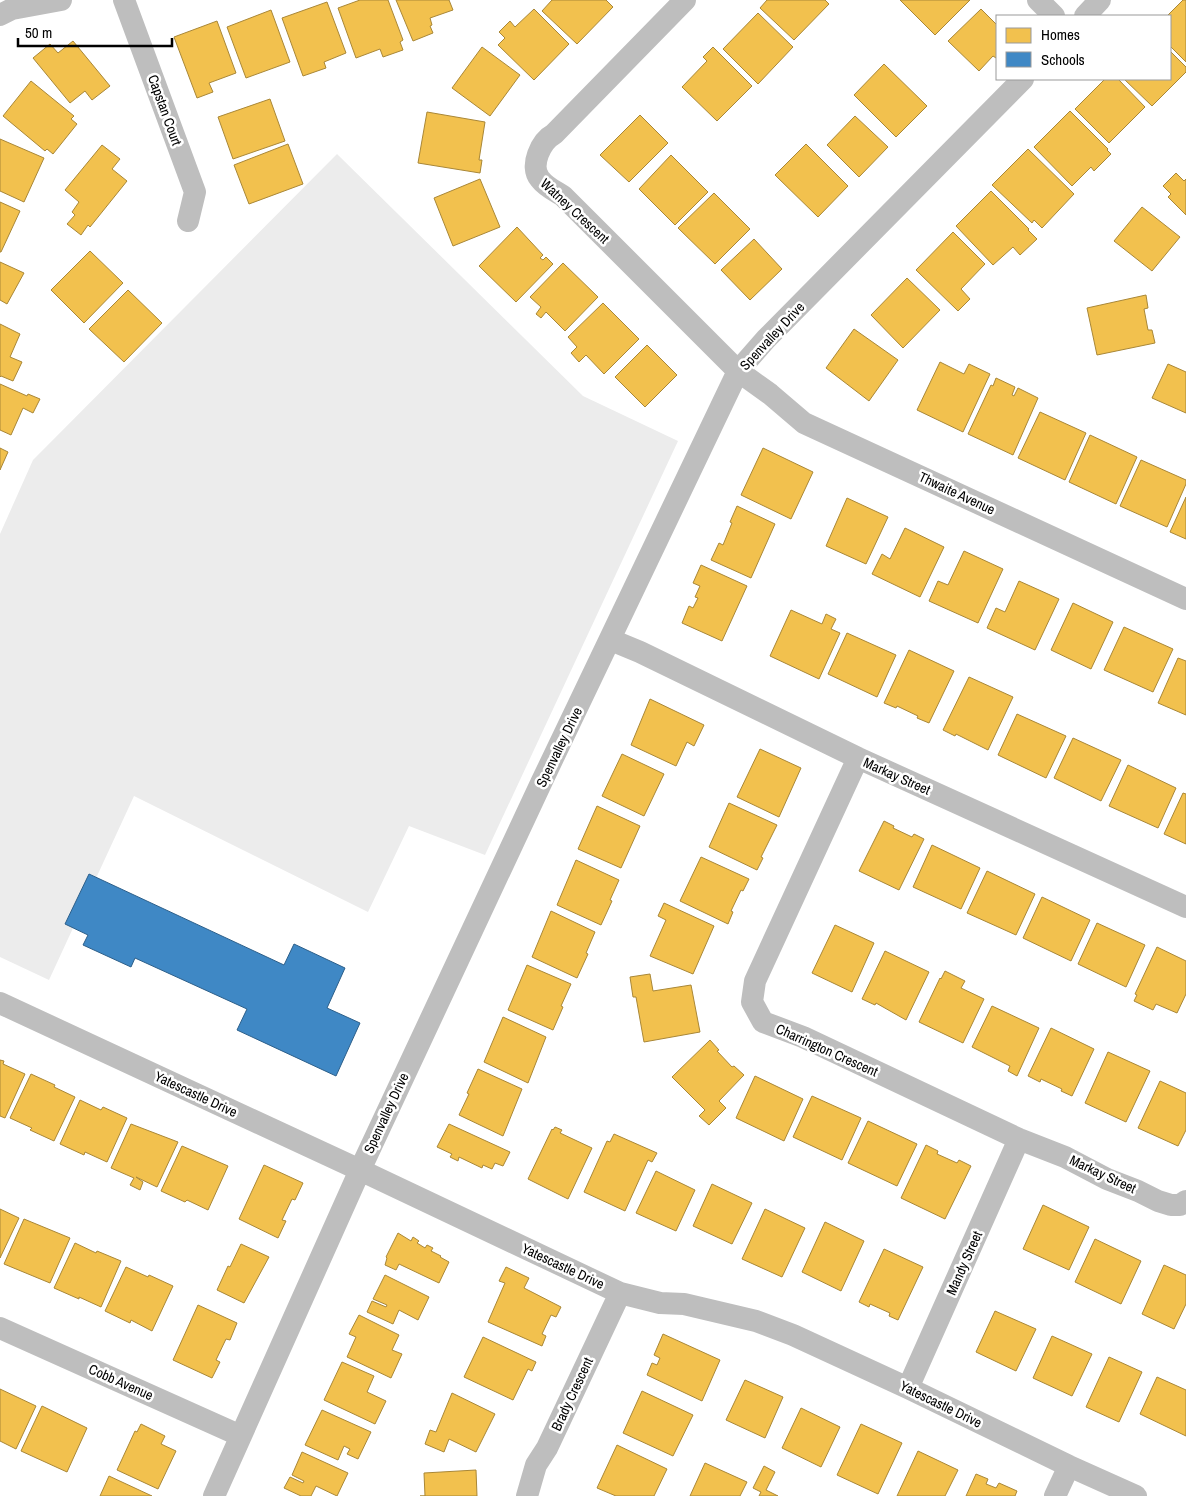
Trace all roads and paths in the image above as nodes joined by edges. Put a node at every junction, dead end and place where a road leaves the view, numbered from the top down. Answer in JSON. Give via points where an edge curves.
{"nodes":[{"id":1,"x":61,"y":0,"type":"edge"},
{"id":2,"x":124,"y":0,"type":"edge"},
{"id":3,"x":685,"y":0,"type":"edge"},
{"id":4,"x":1038,"y":0,"type":"edge"},
{"id":5,"x":1100,"y":0,"type":"edge"},
{"id":6,"x":0,"y":15,"type":"edge"},
{"id":7,"x":1053,"y":15,"type":"edge"},
{"id":8,"x":1086,"y":15,"type":"edge"},
{"id":9,"x":1022,"y":80,"type":"edge"},
{"id":10,"x":188,"y":221,"type":"dead end"},
{"id":11,"x":738,"y":371,"type":"junction"},
{"id":12,"x":1186,"y":599,"type":"edge"},
{"id":13,"x":611,"y":640,"type":"junction"},
{"id":14,"x":858,"y":758,"type":"junction"},
{"id":15,"x":1186,"y":907,"type":"edge"},
{"id":16,"x":0,"y":1003,"type":"edge"},
{"id":17,"x":1019,"y":1138,"type":"junction"},
{"id":18,"x":360,"y":1170,"type":"junction"},
{"id":19,"x":1186,"y":1201,"type":"edge"},
{"id":20,"x":620,"y":1293,"type":"junction"},
{"id":21,"x":0,"y":1328,"type":"edge"},
{"id":22,"x":908,"y":1388,"type":"junction"},
{"id":23,"x":241,"y":1436,"type":"junction"},
{"id":24,"x":1069,"y":1466,"type":"junction"},
{"id":25,"x":214,"y":1496,"type":"edge"},
{"id":26,"x":527,"y":1496,"type":"edge"},
{"id":27,"x":1055,"y":1496,"type":"edge"},
{"id":28,"x":1136,"y":1496,"type":"edge"}],
"edges":[{"from":1,"to":6,"type":"street","via":[[12,9]]},
{"from":2,"to":10,"type":"street","name":"Capstan Court","via":[[195,192]]},
{"from":3,"to":11,"type":"street","name":"Watney Crescent","via":[[554,134],[546,138],[536,167],[539,178],[563,196]]},
{"from":4,"to":7,"type":"street"},
{"from":5,"to":8,"type":"street"},
{"from":9,"to":11,"type":"street","name":"Spenvalley Drive"},
{"from":11,"to":12,"type":"street","name":"Thwaite Avenue","via":[[804,422]]},
{"from":11,"to":13,"type":"street","name":"Spenvalley Drive"},
{"from":13,"to":14,"type":"street","name":"Markay Street"},
{"from":13,"to":18,"type":"street","name":"Spenvalley Drive"},
{"from":14,"to":15,"type":"street","name":"Markay Street"},
{"from":14,"to":17,"type":"street","name":"Charrington Crescent","via":[[765,956],[755,980],[752,1002],[763,1022],[803,1037]]},
{"from":16,"to":18,"type":"street","name":"Yatescastle Drive"},
{"from":17,"to":19,"type":"street","name":"Markay Street","via":[[1065,1156],[1158,1201],[1171,1205]]},
{"from":17,"to":22,"type":"street","name":"Mandy Street"},
{"from":18,"to":20,"type":"street","name":"Yatescastle Drive"},
{"from":18,"to":23,"type":"street","name":"Spenvalley Drive"},
{"from":20,"to":22,"type":"street","name":"Yatescastle Drive","via":[[756,1321]]},
{"from":20,"to":26,"type":"street","name":"Brady Crescent","via":[[536,1465]]},
{"from":21,"to":23,"type":"street","name":"Cobb Avenue"},
{"from":22,"to":24,"type":"street","name":"Yatescastle Drive"},
{"from":23,"to":25,"type":"street","name":"Spenvalley Drive"},
{"from":24,"to":27,"type":"street"},
{"from":24,"to":28,"type":"street","name":"Yatescastle Drive"}]}
